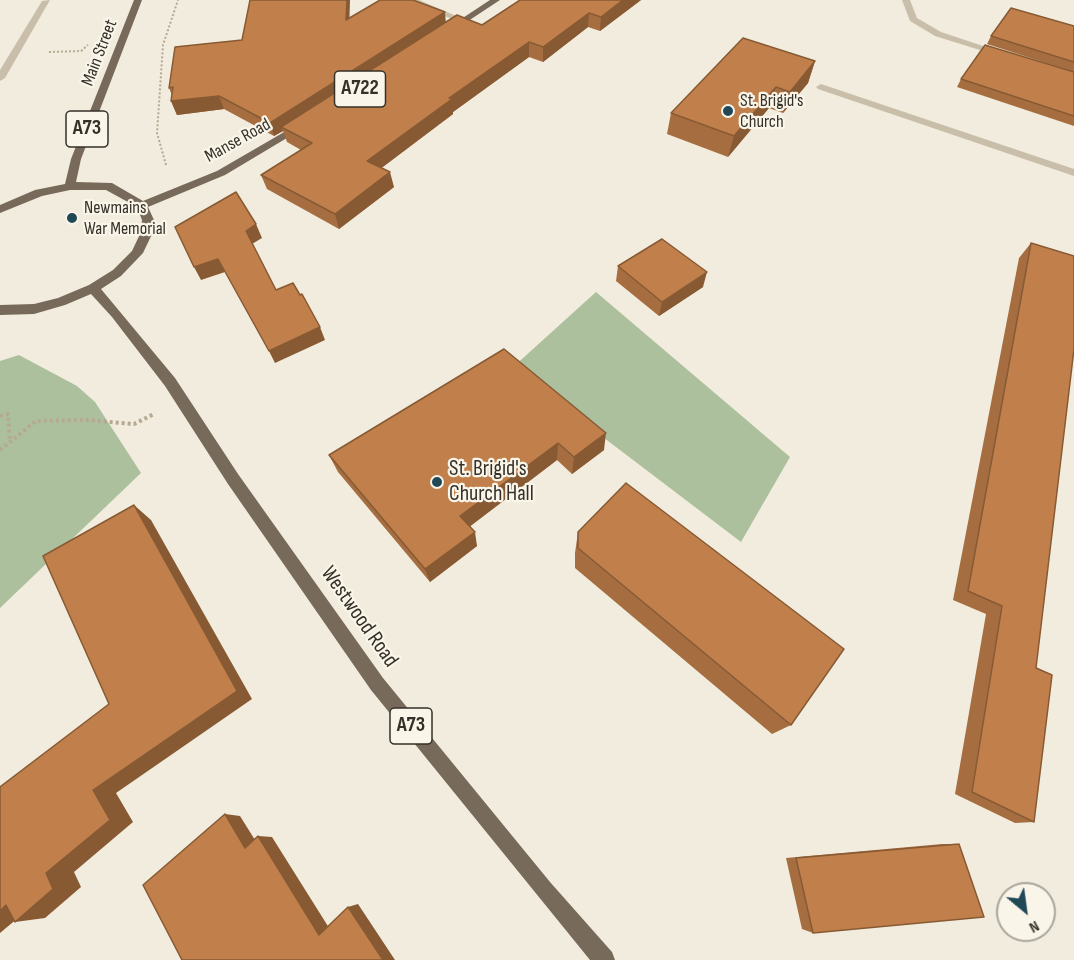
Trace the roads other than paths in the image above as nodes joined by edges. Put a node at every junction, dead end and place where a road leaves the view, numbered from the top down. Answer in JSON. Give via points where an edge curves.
{"nodes":[{"id":1,"x":138,"y":0,"type":"edge"},
{"id":2,"x":411,"y":0,"type":"edge"},
{"id":3,"x":496,"y":0,"type":"edge"},
{"id":4,"x":906,"y":0,"type":"edge"},
{"id":5,"x":46,"y":1,"type":"edge"},
{"id":6,"x":464,"y":21,"type":"junction"},
{"id":7,"x":445,"y":33,"type":"edge"},
{"id":8,"x":1017,"y":59,"type":"edge"},
{"id":9,"x":0,"y":78,"type":"edge"},
{"id":10,"x":821,"y":87,"type":"dead end"},
{"id":11,"x":309,"y":121,"type":"edge"},
{"id":12,"x":1074,"y":173,"type":"edge"},
{"id":13,"x":70,"y":186,"type":"junction"},
{"id":14,"x":142,"y":205,"type":"junction"},
{"id":15,"x":0,"y":209,"type":"edge"},
{"id":16,"x":93,"y":288,"type":"junction"},
{"id":17,"x":0,"y":310,"type":"edge"},
{"id":18,"x":604,"y":960,"type":"edge"}],
"edges":[{"from":1,"to":13,"type":"main road","name":"Main Street","number":"A73","via":[[76,159]]},
{"from":2,"to":6,"type":"street"},
{"from":3,"to":6,"type":"main road"},
{"from":4,"to":8,"type":"street","via":[[913,19],[938,34]]},
{"from":5,"to":9,"type":"street"},
{"from":6,"to":7,"type":"main road"},
{"from":10,"to":12,"type":"street"},
{"from":11,"to":14,"type":"main road","name":"Manse Road","number":"A722","via":[[240,163]]},
{"from":13,"to":14,"type":"main road","via":[[108,186]]},
{"from":13,"to":15,"type":"main road","via":[[39,193]]},
{"from":14,"to":16,"type":"main road","via":[[148,220],[147,232],[137,253],[117,273]]},
{"from":16,"to":17,"type":"main road","via":[[34,309]]},
{"from":16,"to":18,"type":"main road","name":"Westwood Road","number":"A73","via":[[181,400],[377,684]]}]}
